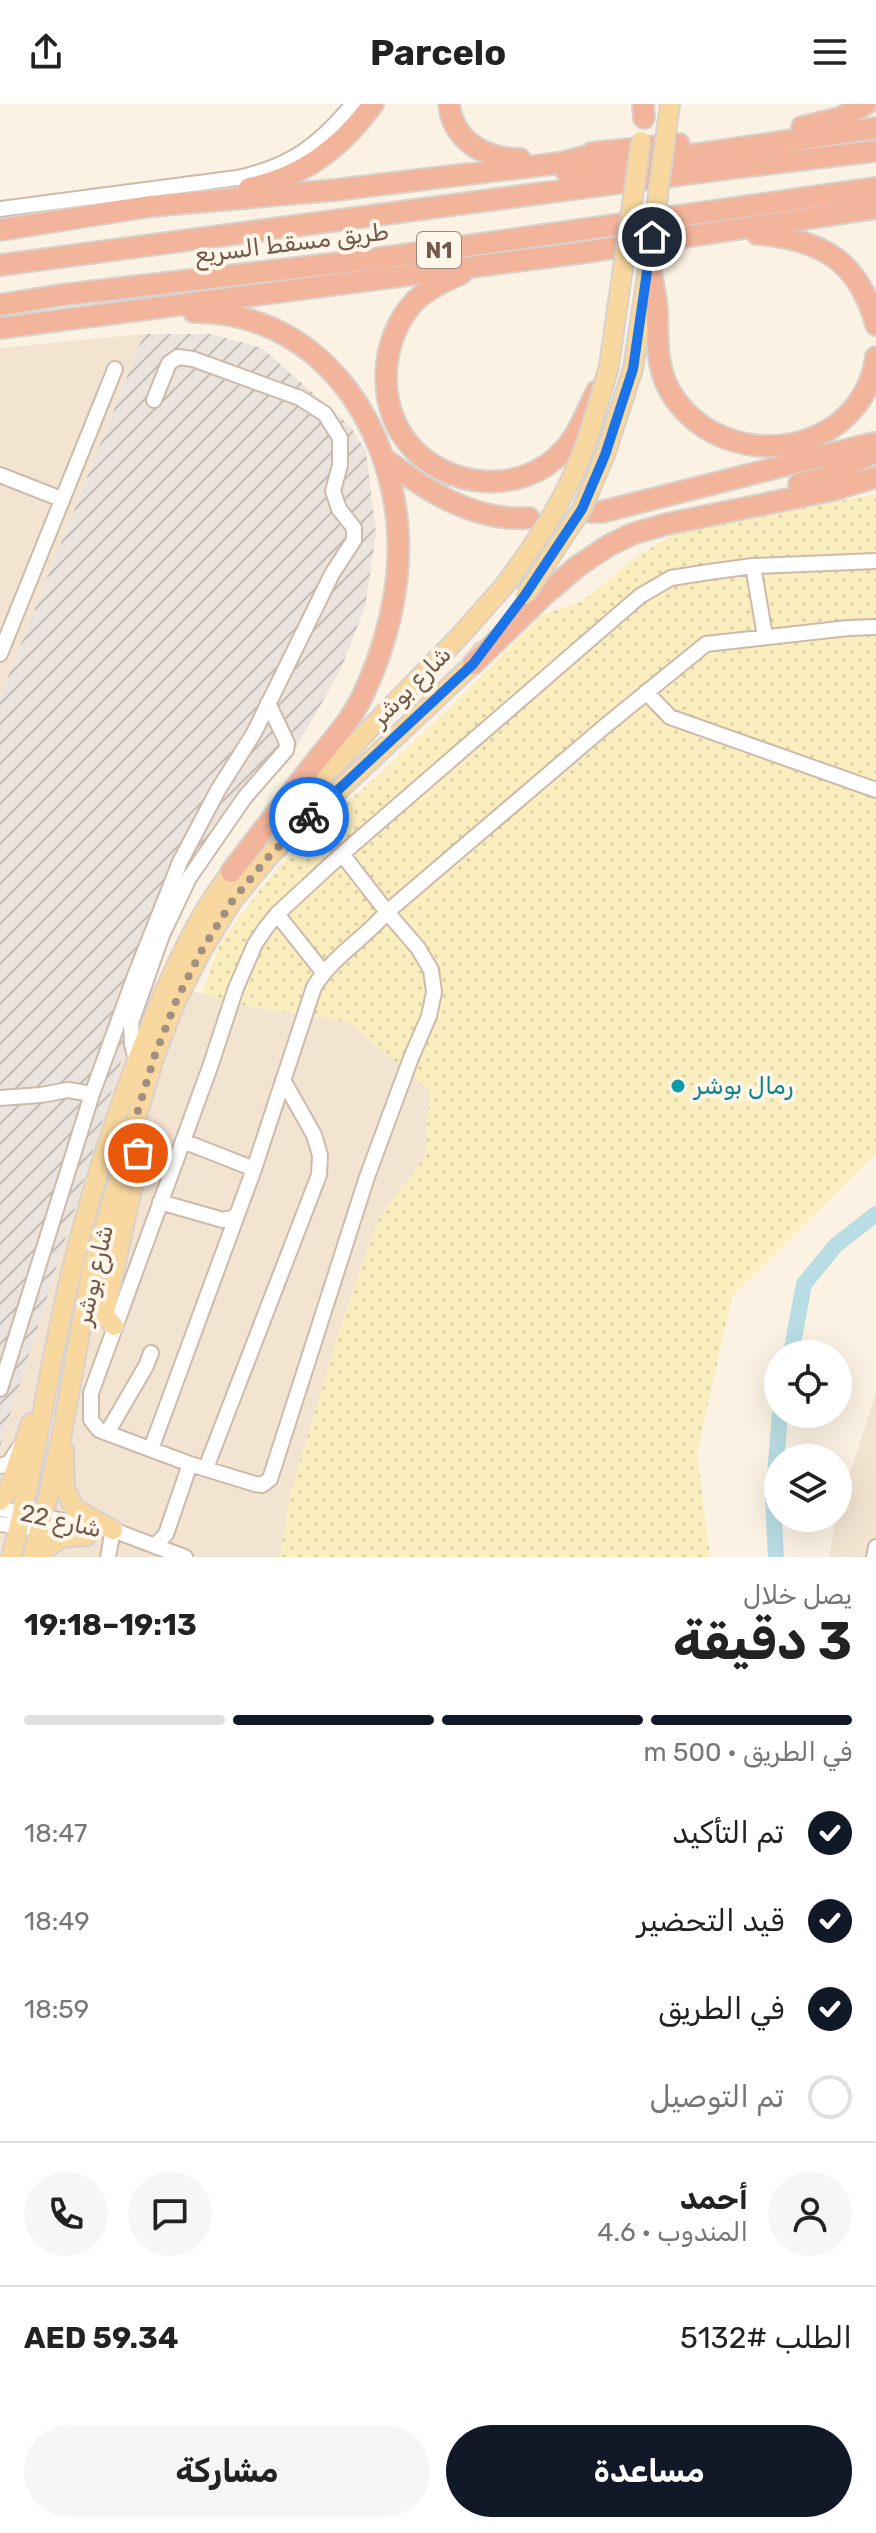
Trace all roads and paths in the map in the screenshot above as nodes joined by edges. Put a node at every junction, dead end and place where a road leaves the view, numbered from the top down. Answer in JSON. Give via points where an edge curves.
{"nodes":[{"id":1,"x":449,"y":104,"type":"edge"},
{"id":2,"x":670,"y":104,"type":"edge"},
{"id":3,"x":866,"y":104,"type":"edge"},
{"id":4,"x":365,"y":106,"type":"edge"},
{"id":5,"x":644,"y":109,"type":"edge"},
{"id":6,"x":876,"y":119,"type":"edge"},
{"id":7,"x":876,"y":128,"type":"edge"},
{"id":8,"x":764,"y":135,"type":"junction"},
{"id":9,"x":876,"y":151,"type":"edge"},
{"id":10,"x":603,"y":152,"type":"junction"},
{"id":11,"x":876,"y":188,"type":"edge"},
{"id":12,"x":335,"y":190,"type":"junction"},
{"id":13,"x":151,"y":206,"type":"junction"},
{"id":14,"x":876,"y":208,"type":"edge"},
{"id":15,"x":0,"y":209,"type":"edge"},
{"id":16,"x":0,"y":230,"type":"edge"},
{"id":17,"x":681,"y":236,"type":"junction"},
{"id":18,"x":579,"y":253,"type":"junction"},
{"id":19,"x":649,"y":263,"type":"junction"},
{"id":20,"x":0,"y":265,"type":"edge"},
{"id":21,"x":0,"y":305,"type":"edge"},
{"id":22,"x":58,"y":321,"type":"junction"},
{"id":23,"x":876,"y":325,"type":"edge"},
{"id":24,"x":0,"y":328,"type":"edge"},
{"id":25,"x":876,"y":357,"type":"edge"},
{"id":26,"x":609,"y":366,"type":"junction"},
{"id":27,"x":115,"y":369,"type":"dead end"},
{"id":28,"x":154,"y":400,"type":"dead end"},
{"id":29,"x":876,"y":442,"type":"edge"},
{"id":30,"x":876,"y":451,"type":"edge"},
{"id":31,"x":383,"y":458,"type":"junction"},
{"id":32,"x":0,"y":475,"type":"edge"},
{"id":33,"x":876,"y":477,"type":"edge"},
{"id":34,"x":61,"y":499,"type":"junction"},
{"id":35,"x":590,"y":512,"type":"dead end"},
{"id":36,"x":529,"y":518,"type":"dead end"},
{"id":37,"x":876,"y":561,"type":"edge"},
{"id":38,"x":578,"y":566,"type":"junction"},
{"id":39,"x":753,"y":566,"type":"junction"},
{"id":40,"x":876,"y":627,"type":"edge"},
{"id":41,"x":765,"y":636,"type":"junction"},
{"id":42,"x":0,"y":654,"type":"edge"},
{"id":43,"x":473,"y":664,"type":"junction"},
{"id":44,"x":646,"y":692,"type":"junction"},
{"id":45,"x":268,"y":703,"type":"junction"},
{"id":46,"x":280,"y":731,"type":"junction"},
{"id":47,"x":254,"y":733,"type":"junction"},
{"id":48,"x":876,"y":790,"type":"edge"},
{"id":49,"x":342,"y":854,"type":"junction"},
{"id":50,"x":231,"y":872,"type":"junction"},
{"id":51,"x":387,"y":912,"type":"junction"},
{"id":52,"x":277,"y":914,"type":"junction"},
{"id":53,"x":323,"y":972,"type":"junction"},
{"id":54,"x":136,"y":1060,"type":"junction"},
{"id":55,"x":283,"y":1080,"type":"junction"},
{"id":56,"x":92,"y":1094,"type":"junction"},
{"id":57,"x":0,"y":1098,"type":"edge"},
{"id":58,"x":134,"y":1123,"type":"junction"},
{"id":59,"x":183,"y":1141,"type":"junction"},
{"id":60,"x":254,"y":1169,"type":"junction"},
{"id":61,"x":160,"y":1202,"type":"junction"},
{"id":62,"x":240,"y":1208,"type":"junction"},
{"id":63,"x":114,"y":1326,"type":"junction"},
{"id":64,"x":151,"y":1353,"type":"dead end"},
{"id":65,"x":55,"y":1357,"type":"junction"},
{"id":66,"x":0,"y":1389,"type":"edge"},
{"id":67,"x":62,"y":1433,"type":"junction"},
{"id":68,"x":107,"y":1433,"type":"junction"},
{"id":69,"x":27,"y":1434,"type":"junction"},
{"id":70,"x":151,"y":1449,"type":"junction"},
{"id":71,"x":190,"y":1464,"type":"junction"},
{"id":72,"x":0,"y":1466,"type":"edge"},
{"id":73,"x":206,"y":1468,"type":"junction"},
{"id":74,"x":0,"y":1501,"type":"edge"},
{"id":75,"x":0,"y":1509,"type":"edge"},
{"id":76,"x":21,"y":1519,"type":"junction"},
{"id":77,"x":41,"y":1523,"type":"junction"},
{"id":78,"x":0,"y":1524,"type":"edge"},
{"id":79,"x":113,"y":1530,"type":"junction"},
{"id":80,"x":87,"y":1536,"type":"junction"},
{"id":81,"x":155,"y":1546,"type":"junction"},
{"id":82,"x":876,"y":1547,"type":"edge"},
{"id":83,"x":11,"y":1557,"type":"edge"},
{"id":84,"x":32,"y":1557,"type":"edge"},
{"id":85,"x":41,"y":1557,"type":"edge"},
{"id":86,"x":108,"y":1557,"type":"edge"},
{"id":87,"x":185,"y":1557,"type":"edge"},
{"id":88,"x":874,"y":1557,"type":"edge"}],
"edges":[{"from":1,"to":10,"type":"highway","via":[[460,134],[489,155],[518,159]]},
{"from":2,"to":19,"type":"main road","name":"شارع بوشر","bridge":true},
{"from":3,"to":8,"type":"highway","via":[[840,118]]},
{"from":4,"to":13,"type":"highway","via":[[334,148],[300,171],[261,186]]},
{"from":4,"to":15,"type":"street","via":[[315,145],[265,171]]},
{"from":5,"to":26,"type":"main road","name":"شارع بوشر","bridge":true},
{"from":6,"to":8,"type":"highway"},
{"from":7,"to":12,"type":"highway","via":[[398,195]]},
{"from":8,"to":10,"type":"highway"},
{"from":9,"to":20,"type":"highway","name":"طريق مسقط السريع","number":"N1"},
{"from":10,"to":12,"type":"highway","via":[[560,163]]},
{"from":11,"to":21,"type":"highway","name":"طريق مسقط السريع","number":"N1"},
{"from":12,"to":13,"type":"highway"},
{"from":13,"to":16,"type":"highway"},
{"from":14,"to":17,"type":"highway"},
{"from":17,"to":18,"type":"highway"},
{"from":17,"to":23,"type":"highway","via":[[754,233],[822,248],[855,279]]},
{"from":18,"to":22,"type":"highway"},
{"from":18,"to":26,"type":"highway","via":[[466,272],[424,294],[395,333],[386,365],[387,397],[405,440],[423,459],[469,480],[517,479],[564,450]]},
{"from":19,"to":25,"type":"highway","via":[[658,355],[668,388],[694,420],[726,439],[778,446],[824,433],[851,412]]},
{"from":19,"to":43,"type":"main road","name":"شارع بوشر","bridge":true,"via":[[633,369],[582,509]]},
{"from":22,"to":24,"type":"highway"},
{"from":22,"to":31,"type":"highway","via":[[215,312],[275,329],[303,345],[347,387]]},
{"from":26,"to":50,"type":"main road","name":"شارع بوشر","bridge":true,"via":[[572,477],[545,528],[504,586]]},
{"from":27,"to":34,"type":"street"},
{"from":28,"to":45,"type":"street","via":[[169,363],[178,357],[193,359],[300,398],[325,414],[340,438],[333,491],[354,528],[354,540]]},
{"from":29,"to":35,"type":"highway"},
{"from":30,"to":38,"type":"highway","via":[[823,478],[630,530],[587,554]]},
{"from":31,"to":36,"type":"highway","via":[[458,504],[490,516]]},
{"from":31,"to":50,"type":"highway","via":[[396,510],[398,554],[391,613],[375,667],[353,711]]},
{"from":32,"to":34,"type":"street"},
{"from":33,"to":38,"type":"highway","via":[[641,531]]},
{"from":34,"to":42,"type":"street"},
{"from":37,"to":39,"type":"street"},
{"from":38,"to":43,"type":"highway"},
{"from":39,"to":41,"type":"street"},
{"from":39,"to":49,"type":"street","via":[[671,578],[640,596]]},
{"from":40,"to":41,"type":"street"},
{"from":41,"to":44,"type":"street","via":[[706,644]]},
{"from":43,"to":58,"type":"main road","name":"شارع بوشر","via":[[292,833],[233,900],[177,999]]},
{"from":44,"to":48,"type":"street","via":[[670,717]]},
{"from":44,"to":51,"type":"street"},
{"from":45,"to":46,"type":"street"},
{"from":45,"to":47,"type":"street"},
{"from":46,"to":47,"type":"street"},
{"from":46,"to":54,"type":"street","via":[[286,750],[195,865],[162,935],[131,1023]]},
{"from":47,"to":56,"type":"street","via":[[180,862]]},
{"from":49,"to":51,"type":"street"},
{"from":49,"to":52,"type":"street"},
{"from":50,"to":54,"type":"main road","name":"شارع بوشر","via":[[192,932]]},
{"from":51,"to":53,"type":"street"},
{"from":51,"to":73,"type":"street","via":[[431,970],[429,1016],[367,1177],[270,1479],[255,1484]]},
{"from":52,"to":53,"type":"street"},
{"from":52,"to":59,"type":"street","via":[[255,944],[236,988]]},
{"from":53,"to":55,"type":"street"},
{"from":54,"to":65,"type":"main road","name":"شارع بوشر","via":[[106,1143],[72,1267]]},
{"from":55,"to":60,"type":"street"},
{"from":55,"to":73,"type":"street","via":[[314,1135],[319,1175]]},
{"from":56,"to":57,"type":"street","via":[[68,1090]]},
{"from":56,"to":66,"type":"street"},
{"from":58,"to":63,"type":"main road","via":[[137,1167],[105,1311]]},
{"from":58,"to":67,"type":"main road","name":"شارع بوشر","via":[[91,1272]]},
{"from":59,"to":60,"type":"street"},
{"from":59,"to":61,"type":"street"},
{"from":60,"to":62,"type":"street"},
{"from":61,"to":62,"type":"street","via":[[223,1220],[235,1217]]},
{"from":61,"to":63,"type":"street"},
{"from":62,"to":70,"type":"street"},
{"from":63,"to":68,"type":"street","via":[[90,1402],[91,1420]]},
{"from":64,"to":68,"type":"street"},
{"from":65,"to":69,"type":"main road"},
{"from":65,"to":76,"type":"main road","name":"شارع بوشر"},
{"from":67,"to":77,"type":"main road","name":"شارع بوشر"},
{"from":67,"to":79,"type":"main road","via":[[69,1499],[83,1515]]},
{"from":68,"to":70,"type":"street"},
{"from":69,"to":72,"type":"street","via":[[9,1463]]},
{"from":69,"to":74,"type":"main road"},
{"from":70,"to":71,"type":"street"},
{"from":71,"to":73,"type":"street"},
{"from":71,"to":81,"type":"street","via":[[166,1534]]},
{"from":75,"to":76,"type":"street","name":"شارع 22"},
{"from":76,"to":77,"type":"street","name":"شارع 22"},
{"from":76,"to":78,"type":"street","name":"شارع 22"},
{"from":76,"to":83,"type":"main road","name":"شارع بوشر"},
{"from":77,"to":79,"type":"street","name":"شارع 22"},
{"from":77,"to":80,"type":"street","name":"شارع 22"},
{"from":77,"to":84,"type":"main road","name":"شارع بوشر"},
{"from":79,"to":80,"type":"street","name":"شارع 22"},
{"from":79,"to":81,"type":"street"},
{"from":79,"to":86,"type":"street"},
{"from":80,"to":85,"type":"main road","via":[[56,1540]]},
{"from":81,"to":87,"type":"street"},
{"from":82,"to":88,"type":"street"}]}
